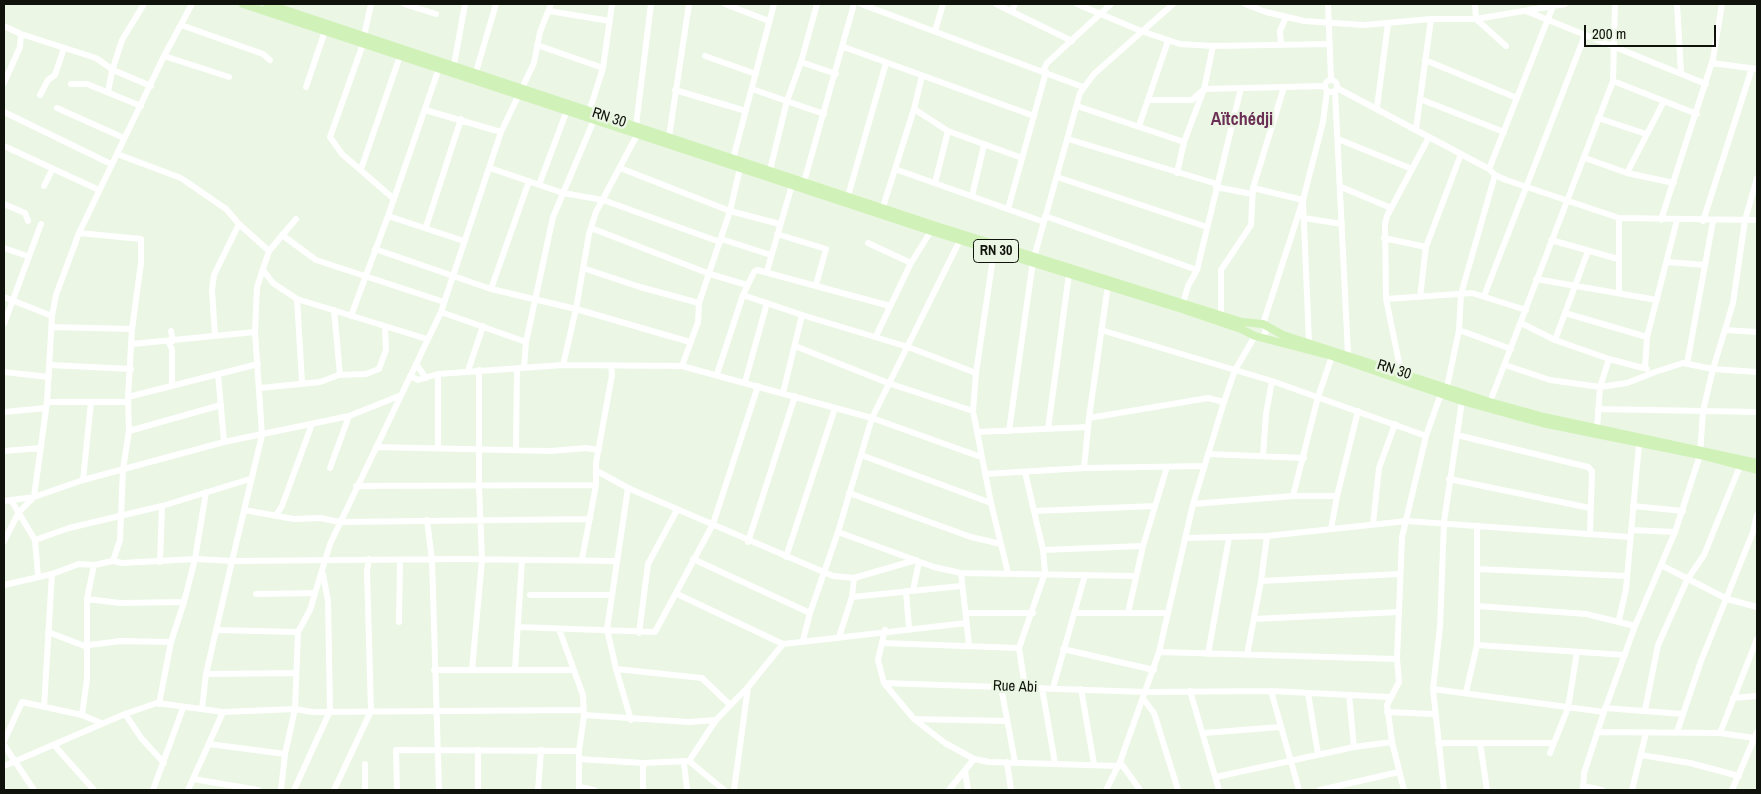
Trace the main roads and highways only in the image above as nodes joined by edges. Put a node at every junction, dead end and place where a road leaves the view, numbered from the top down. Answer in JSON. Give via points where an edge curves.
{"nodes":[{"id":1,"x":243,"y":4,"type":"edge"},
{"id":2,"x":271,"y":4,"type":"edge"},
{"id":3,"x":364,"y":40,"type":"junction"},
{"id":4,"x":519,"y":91,"type":"junction"},
{"id":5,"x":637,"y":130,"type":"junction"},
{"id":6,"x":1033,"y":259,"type":"junction"},
{"id":7,"x":1445,"y":390,"type":"junction"},
{"id":8,"x":1700,"y":452,"type":"junction"},
{"id":9,"x":1757,"y":463,"type":"edge"},
{"id":10,"x":1757,"y":470,"type":"edge"}],
"edges":[{"from":1,"to":3,"type":"main road","number":"RN 30"},
{"from":2,"to":3,"type":"main road","name":"RN 30","number":"RN 30"},
{"from":3,"to":4,"type":"main road","number":"RN 30","via":[[400,56]]},
{"from":3,"to":4,"type":"main road","name":"RN 30","number":"RN 30","via":[[476,72]]},
{"from":4,"to":5,"type":"main road","name":"RN 30","number":"RN 30"},
{"from":4,"to":5,"type":"main road","number":"RN 30","via":[[594,120]]},
{"from":5,"to":6,"type":"main road","name":"RN 30","number":"RN 30","via":[[669,137]]},
{"from":5,"to":6,"type":"main road","number":"RN 30","via":[[931,231],[994,251]]},
{"from":6,"to":7,"type":"main road","number":"RN 30","via":[[1255,336]]},
{"from":6,"to":7,"type":"main road","name":"RN 30","number":"RN 30","via":[[1242,322],[1263,324],[1283,335],[1348,354]]},
{"from":7,"to":8,"type":"main road","name":"RN 30","number":"RN 30"},
{"from":7,"to":8,"type":"main road","number":"RN 30","via":[[1462,401],[1542,423],[1639,444]]},
{"from":8,"to":9,"type":"main road","name":"RN 30","number":"RN 30"},
{"from":8,"to":10,"type":"main road","number":"RN 30"}]}
